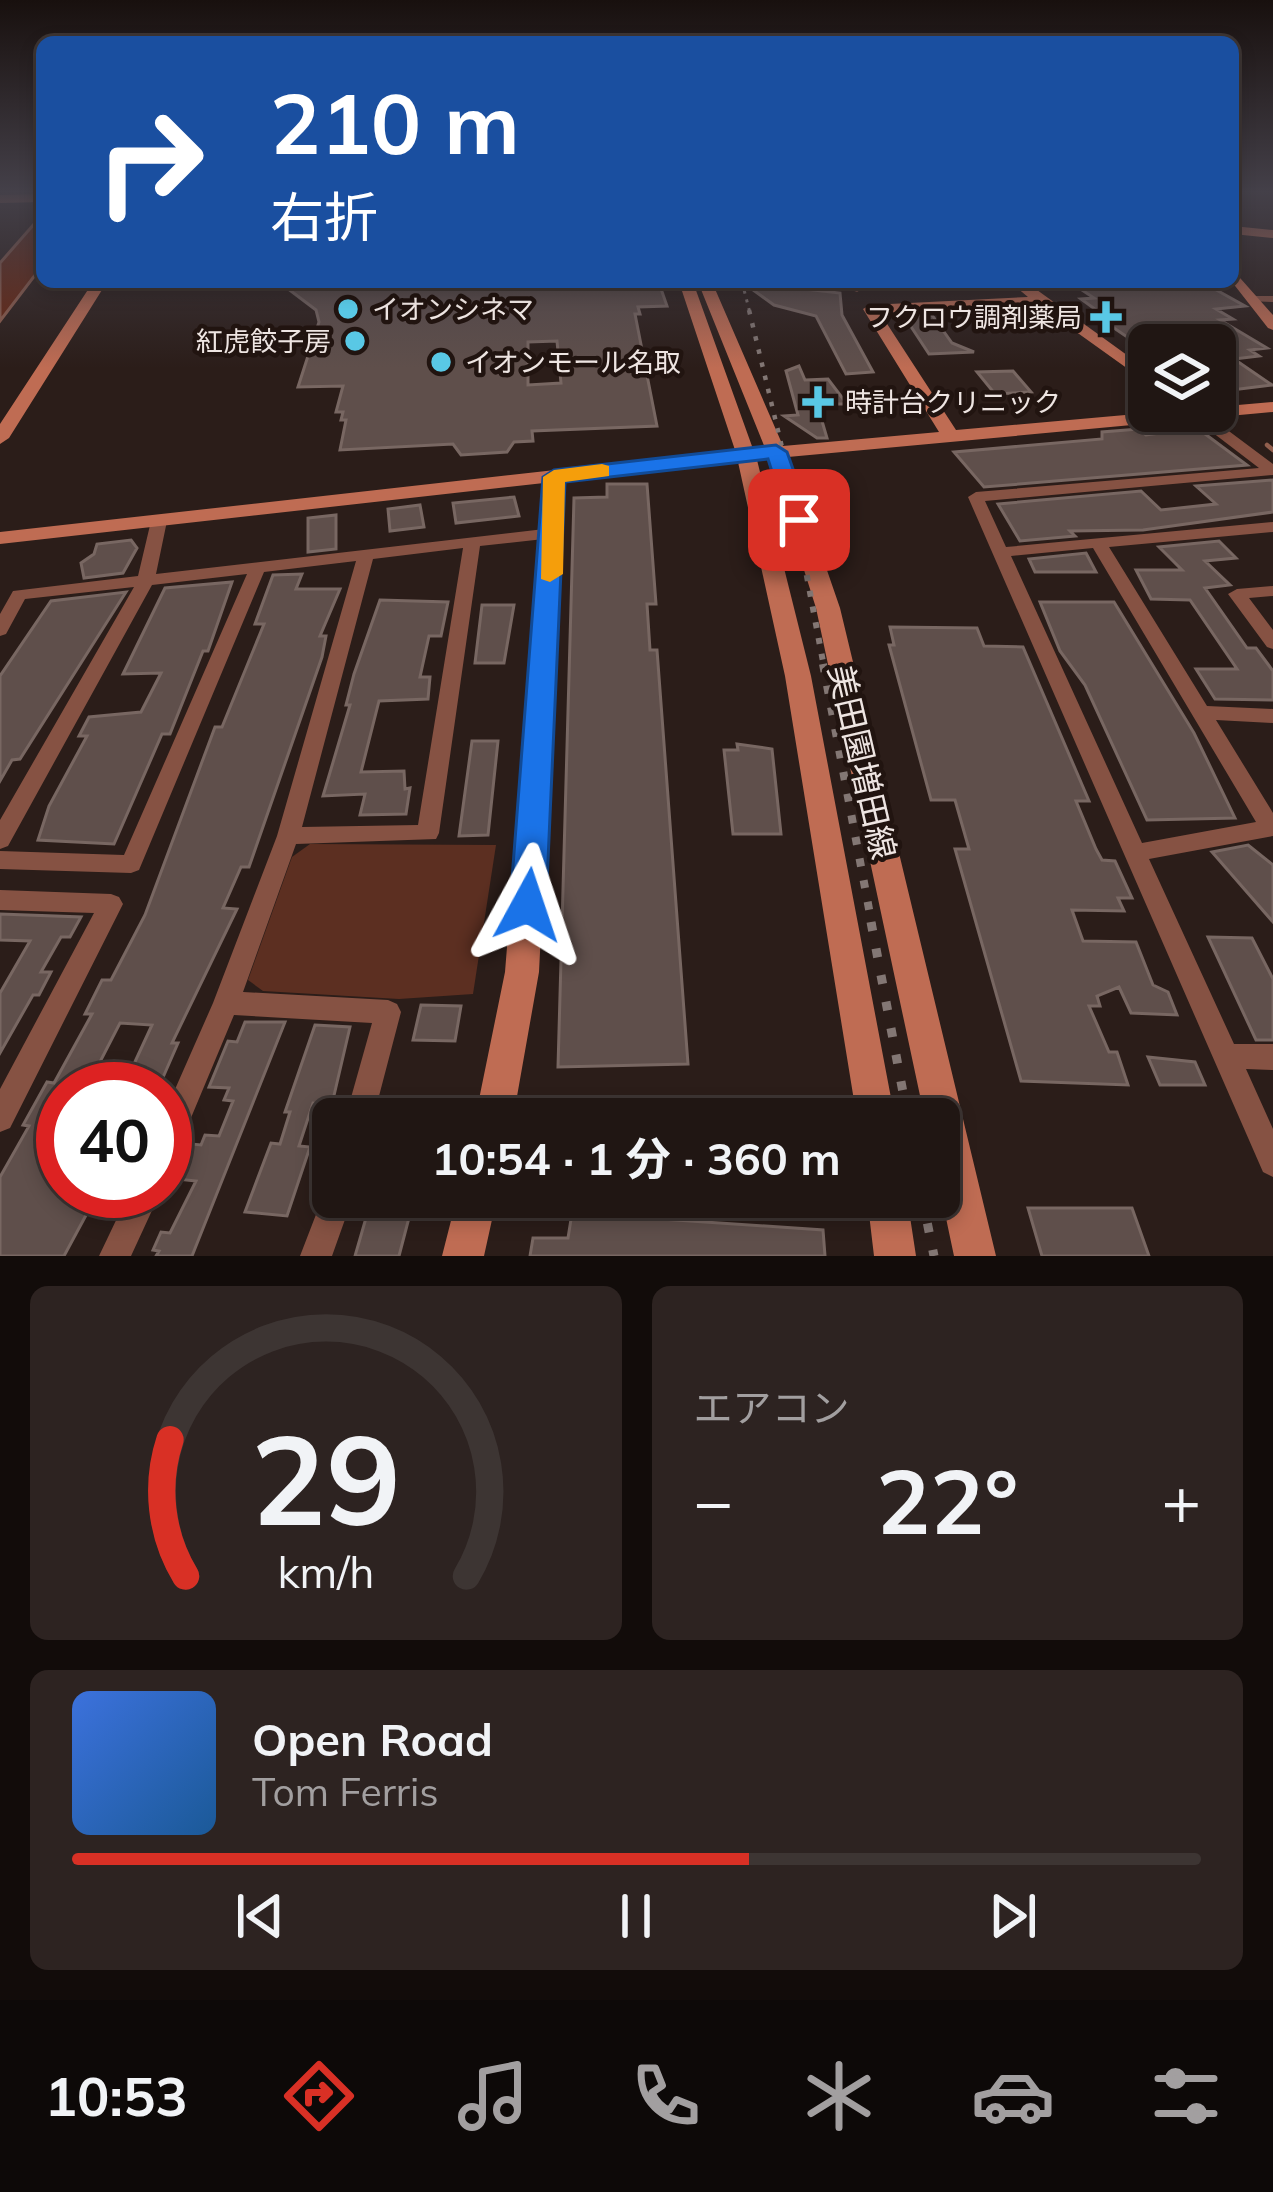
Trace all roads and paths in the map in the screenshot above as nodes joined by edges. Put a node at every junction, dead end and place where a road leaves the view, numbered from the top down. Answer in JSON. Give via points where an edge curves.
{"nodes":[{"id":1,"x":1239,"y":282,"type":"edge"},
{"id":2,"x":96,"y":288,"type":"edge"},
{"id":3,"x":688,"y":288,"type":"edge"},
{"id":4,"x":708,"y":288,"type":"edge"},
{"id":5,"x":856,"y":288,"type":"edge"},
{"id":6,"x":1025,"y":288,"type":"edge"},
{"id":7,"x":1252,"y":298,"type":"junction"},
{"id":8,"x":1273,"y":299,"type":"edge"},
{"id":9,"x":1043,"y":301,"type":"junction"},
{"id":10,"x":870,"y":309,"type":"junction"},
{"id":11,"x":1273,"y":325,"type":"edge"},
{"id":12,"x":1128,"y":364,"type":"edge"},
{"id":13,"x":1273,"y":406,"type":"edge"},
{"id":14,"x":1236,"y":409,"type":"edge"},
{"id":15,"x":1128,"y":418,"type":"edge"},
{"id":16,"x":1221,"y":432,"type":"edge"},
{"id":17,"x":950,"y":435,"type":"junction"},
{"id":18,"x":0,"y":438,"type":"edge"},
{"id":19,"x":776,"y":452,"type":"junction"},
{"id":20,"x":747,"y":455,"type":"junction"},
{"id":21,"x":554,"y":477,"type":"junction"},
{"id":22,"x":159,"y":521,"type":"junction"},
{"id":23,"x":1270,"y":531,"type":"edge"},
{"id":24,"x":553,"y":533,"type":"junction"},
{"id":25,"x":0,"y":538,"type":"edge"},
{"id":26,"x":472,"y":543,"type":"junction"},
{"id":27,"x":1099,"y":544,"type":"junction"},
{"id":28,"x":1001,"y":552,"type":"junction"},
{"id":29,"x":367,"y":555,"type":"junction"},
{"id":30,"x":258,"y":567,"type":"junction"},
{"id":31,"x":146,"y":580,"type":"junction"},
{"id":32,"x":1273,"y":591,"type":"edge"},
{"id":33,"x":0,"y":630,"type":"edge"},
{"id":34,"x":1273,"y":643,"type":"edge"},
{"id":35,"x":1202,"y":712,"type":"junction"},
{"id":36,"x":1273,"y":716,"type":"edge"},
{"id":37,"x":1272,"y":827,"type":"edge"},
{"id":38,"x":288,"y":836,"type":"junction"},
{"id":39,"x":0,"y":840,"type":"edge"},
{"id":40,"x":1135,"y":853,"type":"junction"},
{"id":41,"x":0,"y":860,"type":"edge"},
{"id":42,"x":0,"y":900,"type":"edge"},
{"id":43,"x":226,"y":1004,"type":"junction"},
{"id":44,"x":1226,"y":1056,"type":"junction"},
{"id":45,"x":1273,"y":1057,"type":"edge"},
{"id":46,"x":192,"y":1083,"type":"edge"},
{"id":47,"x":365,"y":1098,"type":"edge"},
{"id":48,"x":498,"y":1098,"type":"edge"},
{"id":49,"x":872,"y":1098,"type":"edge"},
{"id":50,"x":0,"y":1118,"type":"edge"},
{"id":51,"x":1273,"y":1162,"type":"edge"},
{"id":52,"x":133,"y":1218,"type":"edge"},
{"id":53,"x":330,"y":1218,"type":"edge"},
{"id":54,"x":472,"y":1218,"type":"edge"},
{"id":55,"x":890,"y":1218,"type":"edge"},
{"id":56,"x":115,"y":1256,"type":"edge"},
{"id":57,"x":316,"y":1256,"type":"edge"},
{"id":58,"x":463,"y":1256,"type":"edge"},
{"id":59,"x":895,"y":1256,"type":"edge"},
{"id":60,"x":974,"y":1256,"type":"edge"}],
"edges":[{"from":1,"to":7,"type":"street"},
{"from":2,"to":18,"type":"street"},
{"from":3,"to":20,"type":"street","name":"美田園増田線"},
{"from":4,"to":19,"type":"street","name":"美田園増田線"},
{"from":5,"to":10,"type":"street"},
{"from":6,"to":9,"type":"street"},
{"from":7,"to":8,"type":"street"},
{"from":7,"to":11,"type":"street"},
{"from":9,"to":10,"type":"street"},
{"from":9,"to":12,"type":"street"},
{"from":10,"to":17,"type":"street"},
{"from":13,"to":14,"type":"street"},
{"from":15,"to":17,"type":"street"},
{"from":16,"to":28,"type":"street","via":[[1273,471],[976,497]]},
{"from":17,"to":19,"type":"street"},
{"from":19,"to":20,"type":"street"},
{"from":19,"to":60,"type":"street","name":"美田園増田線","via":[[828,608]]},
{"from":20,"to":21,"type":"street"},
{"from":20,"to":49,"type":"street","name":"美田園増田線","via":[[798,676]]},
{"from":21,"to":22,"type":"street"},
{"from":21,"to":24,"type":"street"},
{"from":22,"to":25,"type":"street"},
{"from":22,"to":31,"type":"street"},
{"from":23,"to":27,"type":"street"},
{"from":24,"to":26,"type":"street"},
{"from":24,"to":48,"type":"street","via":[[524,952]]},
{"from":26,"to":29,"type":"street"},
{"from":26,"to":38,"type":"street","via":[[428,833]]},
{"from":27,"to":28,"type":"street"},
{"from":27,"to":35,"type":"street"},
{"from":28,"to":40,"type":"street"},
{"from":29,"to":30,"type":"street"},
{"from":29,"to":38,"type":"street"},
{"from":30,"to":31,"type":"street"},
{"from":30,"to":41,"type":"street","via":[[131,863]]},
{"from":31,"to":33,"type":"street","via":[[19,595]]},
{"from":31,"to":39,"type":"street"},
{"from":32,"to":34,"type":"street","via":[[1237,594]]},
{"from":35,"to":36,"type":"street"},
{"from":35,"to":37,"type":"street"},
{"from":37,"to":40,"type":"street"},
{"from":38,"to":43,"type":"street"},
{"from":40,"to":44,"type":"street"},
{"from":42,"to":50,"type":"street","via":[[111,904]]},
{"from":43,"to":46,"type":"street"},
{"from":43,"to":47,"type":"street","via":[[388,1012]]},
{"from":44,"to":45,"type":"street"},
{"from":44,"to":51,"type":"street"},
{"from":52,"to":56,"type":"street"},
{"from":53,"to":57,"type":"street"},
{"from":54,"to":58,"type":"street"},
{"from":55,"to":59,"type":"street"}]}
